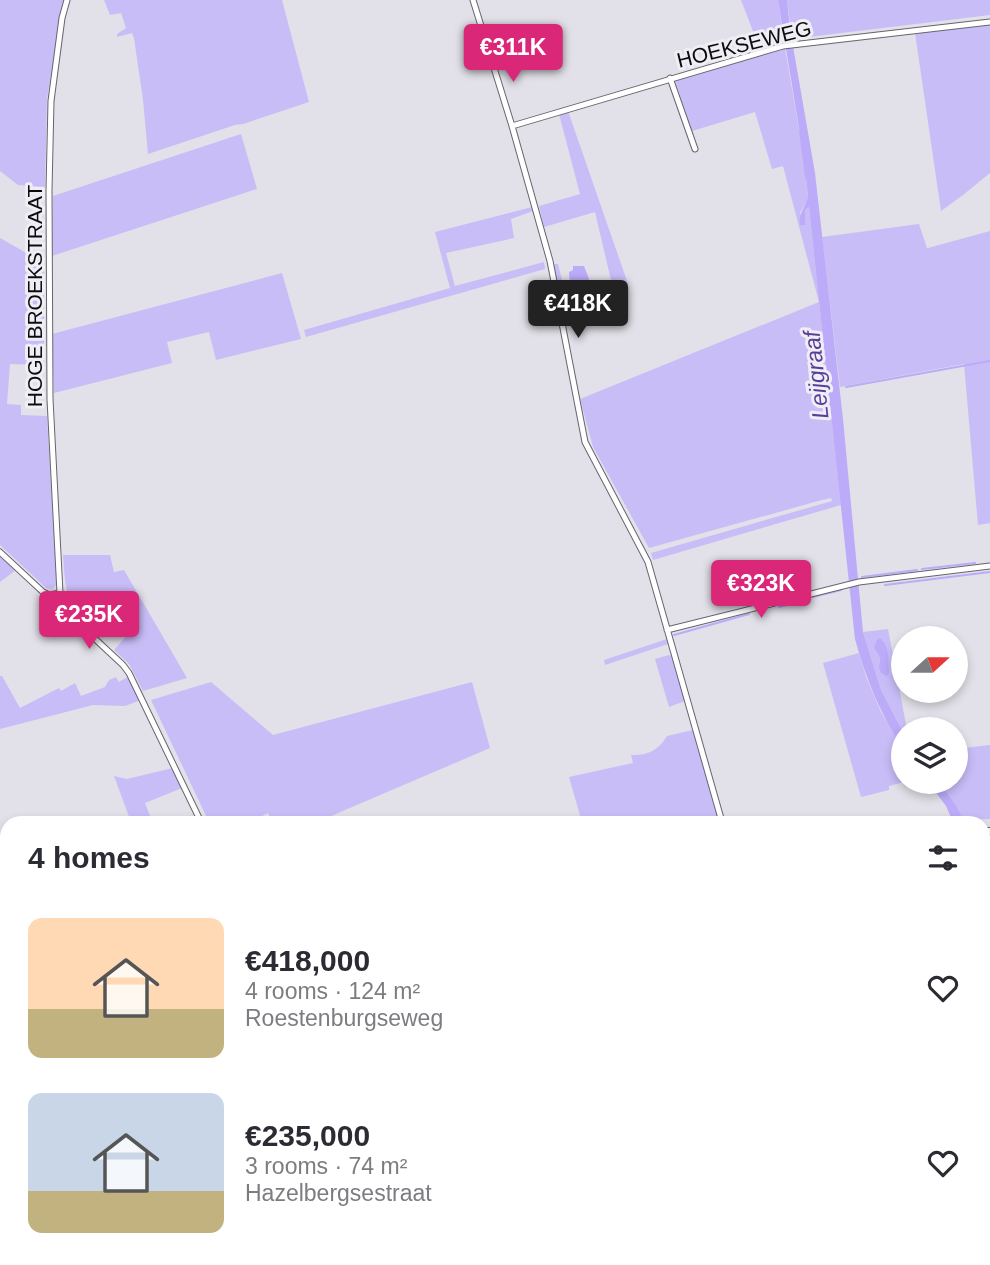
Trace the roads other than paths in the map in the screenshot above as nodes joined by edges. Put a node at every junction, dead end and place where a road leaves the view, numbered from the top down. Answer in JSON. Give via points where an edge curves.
{"nodes":[{"id":1,"x":67,"y":0,"type":"edge"},
{"id":2,"x":473,"y":0,"type":"edge"},
{"id":3,"x":990,"y":22,"type":"edge"},
{"id":4,"x":670,"y":78,"type":"junction"},
{"id":5,"x":512,"y":126,"type":"junction"},
{"id":6,"x":695,"y":149,"type":"dead end"},
{"id":7,"x":0,"y":552,"type":"edge"},
{"id":8,"x":990,"y":566,"type":"edge"},
{"id":9,"x":60,"y":593,"type":"junction"},
{"id":10,"x":667,"y":630,"type":"junction"},
{"id":11,"x":198,"y":816,"type":"edge"},
{"id":12,"x":720,"y":816,"type":"edge"}],
"edges":[{"from":1,"to":9,"type":"street","name":"HOGE BROEKSTRAAT","via":[[51,101],[49,190],[50,399]]},
{"from":2,"to":5,"type":"street"},
{"from":3,"to":4,"type":"street","name":"HOEKSEWEG","via":[[783,46]]},
{"from":4,"to":5,"type":"street","name":"HOEKSEWEG"},
{"from":4,"to":6,"type":"street"},
{"from":5,"to":10,"type":"street","via":[[550,261],[585,442],[648,562]]},
{"from":7,"to":9,"type":"street","via":[[43,592]]},
{"from":8,"to":10,"type":"street","via":[[848,584]]},
{"from":9,"to":11,"type":"street","via":[[79,623],[123,665]]},
{"from":10,"to":12,"type":"street"}]}
